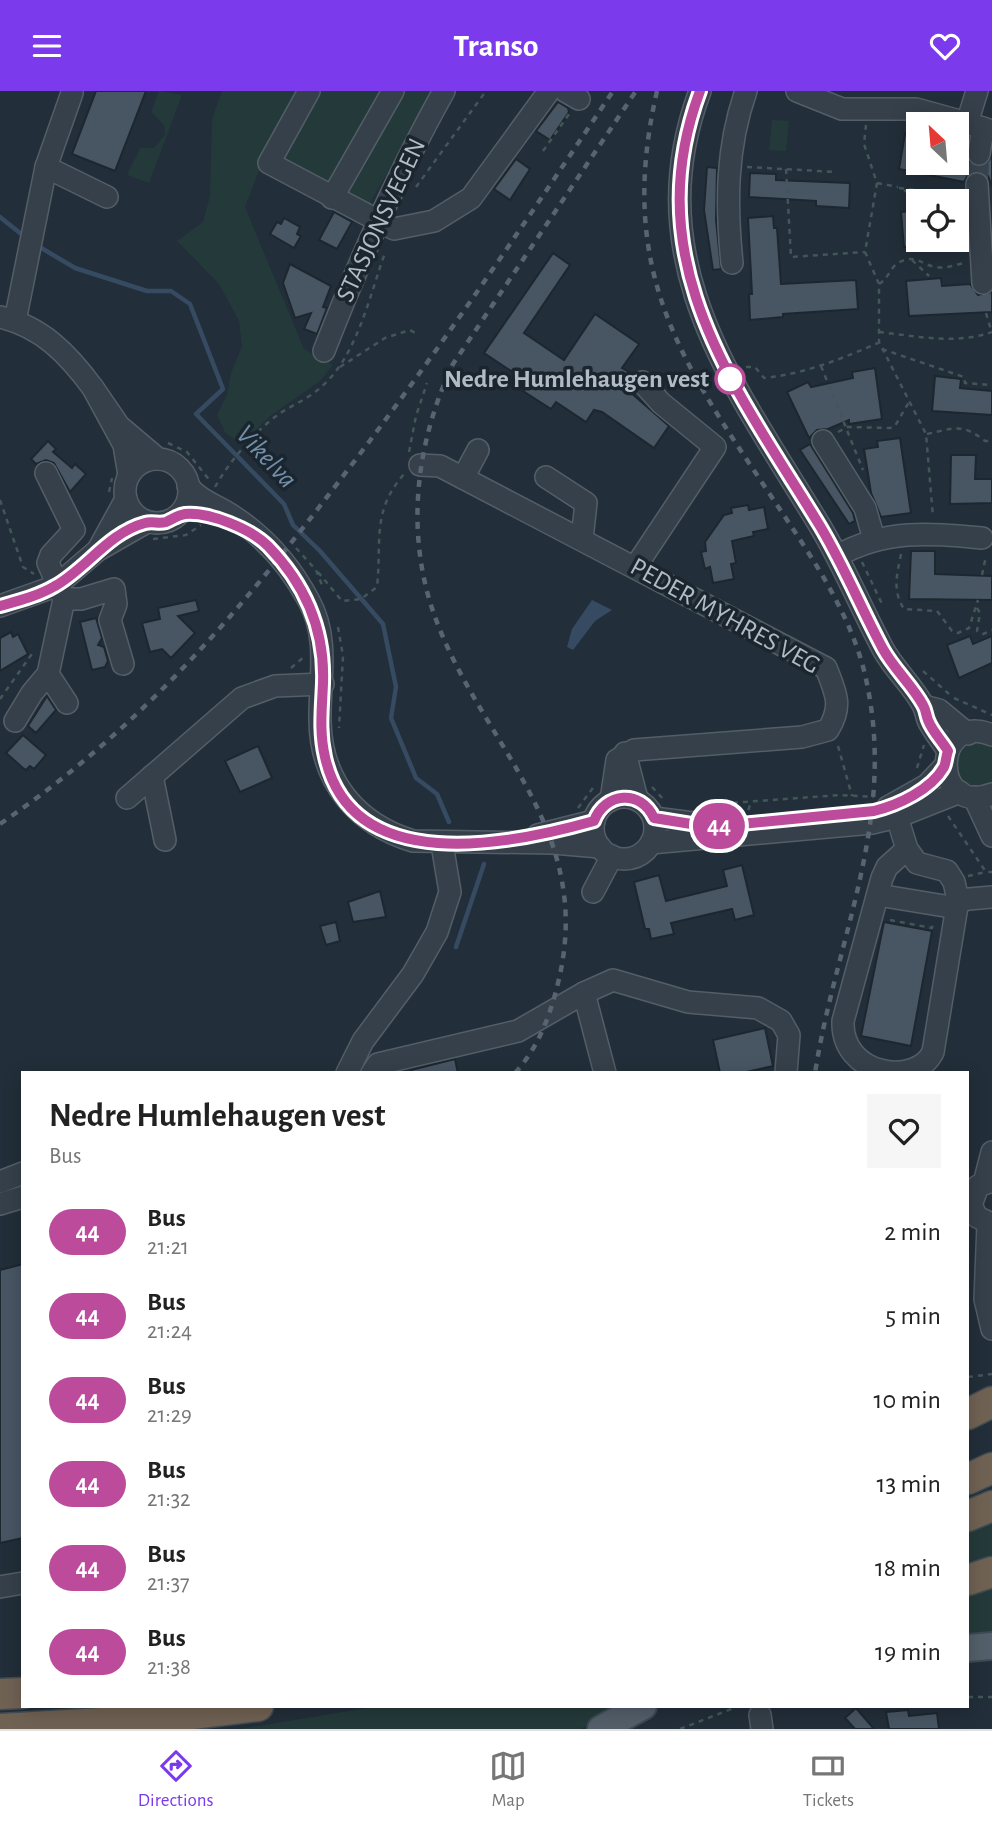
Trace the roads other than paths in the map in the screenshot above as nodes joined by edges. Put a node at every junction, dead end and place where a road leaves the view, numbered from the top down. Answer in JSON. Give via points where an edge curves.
{"nodes":[{"id":1,"x":310,"y":91,"type":"edge"},
{"id":2,"x":393,"y":91,"type":"edge"},
{"id":3,"x":444,"y":91,"type":"edge"},
{"id":4,"x":550,"y":91,"type":"edge"},
{"id":5,"x":700,"y":91,"type":"edge"},
{"id":6,"x":746,"y":91,"type":"edge"},
{"id":7,"x":797,"y":91,"type":"edge"},
{"id":8,"x":977,"y":91,"type":"edge"},
{"id":9,"x":72,"y":93,"type":"edge"},
{"id":10,"x":981,"y":127,"type":"edge"},
{"id":11,"x":979,"y":154,"type":"tunnel mouth"},
{"id":12,"x":46,"y":167,"type":"junction"},
{"id":13,"x":976,"y":190,"type":"tunnel mouth"},
{"id":14,"x":107,"y":197,"type":"dead end"},
{"id":15,"x":332,"y":198,"type":"junction"},
{"id":16,"x":376,"y":221,"type":"junction"},
{"id":17,"x":732,"y":263,"type":"dead end"},
{"id":18,"x":984,"y":283,"type":"dead end"},
{"id":19,"x":7,"y":319,"type":"edge"},
{"id":20,"x":324,"y":351,"type":"dead end"},
{"id":21,"x":642,"y":381,"type":"dead end"},
{"id":22,"x":93,"y":387,"type":"junction"},
{"id":23,"x":823,"y":441,"type":"road end"},
{"id":24,"x":478,"y":450,"type":"dead end"},
{"id":25,"x":158,"y":459,"type":"junction"},
{"id":26,"x":414,"y":463,"type":"road end"},
{"id":27,"x":46,"y":473,"type":"dead end"},
{"id":28,"x":121,"y":474,"type":"junction"},
{"id":29,"x":546,"y":477,"type":"dead end"},
{"id":30,"x":463,"y":478,"type":"junction"},
{"id":31,"x":188,"y":486,"type":"junction"},
{"id":32,"x":117,"y":496,"type":"junction"},
{"id":33,"x":177,"y":516,"type":"junction"},
{"id":34,"x":148,"y":522,"type":"junction"},
{"id":35,"x":257,"y":535,"type":"junction"},
{"id":36,"x":982,"y":538,"type":"dead end"},
{"id":37,"x":582,"y":539,"type":"junction"},
{"id":38,"x":874,"y":539,"type":"junction"},
{"id":39,"x":98,"y":550,"type":"junction"},
{"id":40,"x":846,"y":552,"type":"junction"},
{"id":41,"x":636,"y":566,"type":"junction"},
{"id":42,"x":54,"y":585,"type":"junction"},
{"id":43,"x":0,"y":606,"type":"edge"},
{"id":44,"x":123,"y":664,"type":"dead end"},
{"id":45,"x":48,"y":674,"type":"junction"},
{"id":46,"x":323,"y":684,"type":"junction"},
{"id":47,"x":67,"y":703,"type":"dead end"},
{"id":48,"x":924,"y":706,"type":"junction"},
{"id":49,"x":15,"y":721,"type":"dead end"},
{"id":50,"x":968,"y":734,"type":"junction"},
{"id":51,"x":992,"y":735,"type":"edge"},
{"id":52,"x":625,"y":753,"type":"junction"},
{"id":53,"x":946,"y":759,"type":"junction"},
{"id":54,"x":152,"y":776,"type":"junction"},
{"id":55,"x":644,"y":792,"type":"junction"},
{"id":56,"x":975,"y":795,"type":"edge"},
{"id":57,"x":127,"y":797,"type":"dead end"},
{"id":58,"x":611,"y":800,"type":"junction"},
{"id":59,"x":660,"y":810,"type":"junction"},
{"id":60,"x":897,"y":817,"type":"junction"},
{"id":61,"x":594,"y":821,"type":"junction"},
{"id":62,"x":992,"y":836,"type":"edge"},
{"id":63,"x":165,"y":840,"type":"dead end"},
{"id":64,"x":499,"y":841,"type":"junction"},
{"id":65,"x":445,"y":843,"type":"junction"},
{"id":66,"x":651,"y":843,"type":"junction"},
{"id":67,"x":907,"y":849,"type":"junction"},
{"id":68,"x":606,"y":852,"type":"junction"},
{"id":69,"x":593,"y":892,"type":"dead end"},
{"id":70,"x":878,"y":895,"type":"junction"},
{"id":71,"x":992,"y":897,"type":"edge"},
{"id":72,"x":957,"y":904,"type":"junction"},
{"id":73,"x":584,"y":993,"type":"junction"},
{"id":74,"x":790,"y":1048,"type":"junction"},
{"id":75,"x":348,"y":1071,"type":"edge"},
{"id":76,"x":373,"y":1071,"type":"edge"},
{"id":77,"x":604,"y":1071,"type":"edge"},
{"id":78,"x":786,"y":1071,"type":"edge"},
{"id":79,"x":795,"y":1071,"type":"edge"},
{"id":80,"x":992,"y":1152,"type":"edge"},
{"id":81,"x":21,"y":1174,"type":"edge"},
{"id":82,"x":0,"y":1182,"type":"edge"},
{"id":83,"x":979,"y":1191,"type":"edge"},
{"id":84,"x":21,"y":1198,"type":"edge"},
{"id":85,"x":0,"y":1204,"type":"edge"},
{"id":86,"x":990,"y":1224,"type":"edge"},
{"id":87,"x":992,"y":1329,"type":"edge"},
{"id":88,"x":992,"y":1402,"type":"edge"},
{"id":89,"x":969,"y":1414,"type":"edge"},
{"id":90,"x":992,"y":1468,"type":"edge"},
{"id":91,"x":969,"y":1479,"type":"edge"},
{"id":92,"x":992,"y":1506,"type":"edge"},
{"id":93,"x":969,"y":1516,"type":"edge"},
{"id":94,"x":992,"y":1572,"type":"edge"},
{"id":95,"x":969,"y":1580,"type":"edge"},
{"id":96,"x":21,"y":1583,"type":"edge"},
{"id":97,"x":0,"y":1587,"type":"edge"},
{"id":98,"x":992,"y":1646,"type":"edge"},
{"id":99,"x":969,"y":1648,"type":"edge"},
{"id":100,"x":21,"y":1693,"type":"edge"},
{"id":101,"x":0,"y":1694,"type":"edge"},
{"id":102,"x":242,"y":1708,"type":"edge"},
{"id":103,"x":639,"y":1708,"type":"edge"},
{"id":104,"x":0,"y":1729,"type":"edge"},
{"id":105,"x":601,"y":1729,"type":"edge"}],
"edges":[{"from":1,"to":15,"type":"street","via":[[269,163]]},
{"from":2,"to":15,"type":"street"},
{"from":3,"to":16,"type":"street","name":"STASJONSVEGEN"},
{"from":4,"to":16,"type":"street","via":[[471,198],[434,221],[394,229]]},
{"from":5,"to":40,"type":"street","via":[[683,158],[681,193],[690,282],[725,369]]},
{"from":6,"to":17,"type":"street","via":[[729,167]]},
{"from":7,"to":10,"type":"street","via":[[842,109],[916,109]]},
{"from":8,"to":10,"type":"street"},
{"from":9,"to":12,"type":"street"},
{"from":10,"to":11,"type":"street"},
{"from":12,"to":14,"type":"street"},
{"from":12,"to":19,"type":"street","via":[[26,267]]},
{"from":13,"to":18,"type":"street"},
{"from":15,"to":16,"type":"street"},
{"from":16,"to":20,"type":"street","name":"STASJONSVEGEN"},
{"from":19,"to":22,"type":"street","via":[[50,338]]},
{"from":21,"to":41,"type":"street","via":[[661,403],[715,447]]},
{"from":22,"to":25,"type":"street","via":[[119,426]]},
{"from":22,"to":28,"type":"street","via":[[124,445]]},
{"from":23,"to":38,"type":"street","via":[[865,507]]},
{"from":24,"to":30,"type":"street"},
{"from":25,"to":28,"type":"street"},
{"from":25,"to":31,"type":"street","via":[[181,470]]},
{"from":26,"to":30,"type":"street","name":"PEDER MYHRES VEG","via":[[440,467]]},
{"from":27,"to":42,"type":"street","via":[[74,530],[48,563]]},
{"from":28,"to":32,"type":"street"},
{"from":29,"to":37,"type":"street","via":[[586,503]]},
{"from":30,"to":37,"type":"street","name":"PEDER MYHRES VEG"},
{"from":31,"to":33,"type":"street","via":[[186,503]]},
{"from":31,"to":35,"type":"street"},
{"from":32,"to":34,"type":"street"},
{"from":32,"to":39,"type":"street"},
{"from":33,"to":34,"type":"street","via":[[163,523]]},
{"from":33,"to":35,"type":"street","via":[[204,516]]},
{"from":34,"to":39,"type":"street"},
{"from":35,"to":46,"type":"street","via":[[289,567],[311,604],[323,657]]},
{"from":36,"to":38,"type":"street","via":[[931,533]]},
{"from":37,"to":41,"type":"street","name":"PEDER MYHRES VEG"},
{"from":38,"to":40,"type":"street"},
{"from":39,"to":42,"type":"street"},
{"from":40,"to":48,"type":"street","via":[[884,650]]},
{"from":41,"to":52,"type":"street","name":"PEDER MYHRES VEG","via":[[826,669],[836,692],[838,716],[828,730],[802,737]]},
{"from":42,"to":43,"type":"street"},
{"from":42,"to":44,"type":"street","via":[[81,599],[114,589],[116,604],[110,620]]},
{"from":42,"to":45,"type":"street"},
{"from":45,"to":47,"type":"street"},
{"from":45,"to":49,"type":"street"},
{"from":46,"to":54,"type":"street","via":[[275,686],[242,698]]},
{"from":46,"to":65,"type":"street","via":[[320,721],[325,759],[337,788],[358,814],[392,835]]},
{"from":48,"to":50,"type":"street","via":[[939,710]]},
{"from":48,"to":53,"type":"street"},
{"from":50,"to":51,"type":"street"},
{"from":50,"to":53,"type":"street","via":[[957,739]]},
{"from":52,"to":55,"type":"street"},
{"from":52,"to":58,"type":"street","via":[[617,760]]},
{"from":53,"to":56,"type":"street","via":[[949,781]]},
{"from":53,"to":59,"type":"street","via":[[910,796],[874,811],[710,827]]},
{"from":54,"to":57,"type":"street"},
{"from":54,"to":63,"type":"street"},
{"from":55,"to":58,"type":"street"},
{"from":55,"to":59,"type":"street","via":[[647,807]]},
{"from":56,"to":60,"type":"street"},
{"from":56,"to":62,"type":"street"},
{"from":58,"to":61,"type":"street","via":[[600,808]]},
{"from":59,"to":66,"type":"street"},
{"from":60,"to":66,"type":"street"},
{"from":60,"to":67,"type":"street"},
{"from":61,"to":64,"type":"street"},
{"from":61,"to":68,"type":"street","via":[[594,835]]},
{"from":64,"to":65,"type":"street"},
{"from":64,"to":68,"type":"street"},
{"from":65,"to":75,"type":"street","via":[[450,892],[438,932],[363,1041]]},
{"from":66,"to":68,"type":"street","via":[[634,857]]},
{"from":67,"to":70,"type":"street","via":[[887,867]]},
{"from":67,"to":72,"type":"street","via":[[917,863],[947,871],[954,882]]},
{"from":68,"to":69,"type":"street"},
{"from":70,"to":72,"type":"street"},
{"from":70,"to":72,"type":"street","via":[[842,1032],[853,1057],[876,1069],[903,1071],[929,1062]]},
{"from":71,"to":72,"type":"street"},
{"from":73,"to":74,"type":"street","via":[[613,980],[688,1002],[758,1008],[781,1021]]},
{"from":73,"to":76,"type":"street","via":[[518,1031],[378,1064]]},
{"from":73,"to":77,"type":"street"},
{"from":74,"to":78,"type":"street"},
{"from":74,"to":79,"type":"street"},
{"from":80,"to":83,"type":"street"},
{"from":81,"to":82,"type":"street"},
{"from":83,"to":86,"type":"street","via":[[977,1217]]},
{"from":84,"to":85,"type":"street"},
{"from":86,"to":87,"type":"street","via":[[985,1299]]},
{"from":88,"to":89,"type":"highway"},
{"from":90,"to":91,"type":"highway"},
{"from":92,"to":93,"type":"highway"},
{"from":94,"to":95,"type":"highway"},
{"from":96,"to":97,"type":"street"},
{"from":98,"to":99,"type":"main road"},
{"from":100,"to":101,"type":"highway"},
{"from":102,"to":104,"type":"highway","via":[[136,1721]]},
{"from":103,"to":105,"type":"main road"}]}
